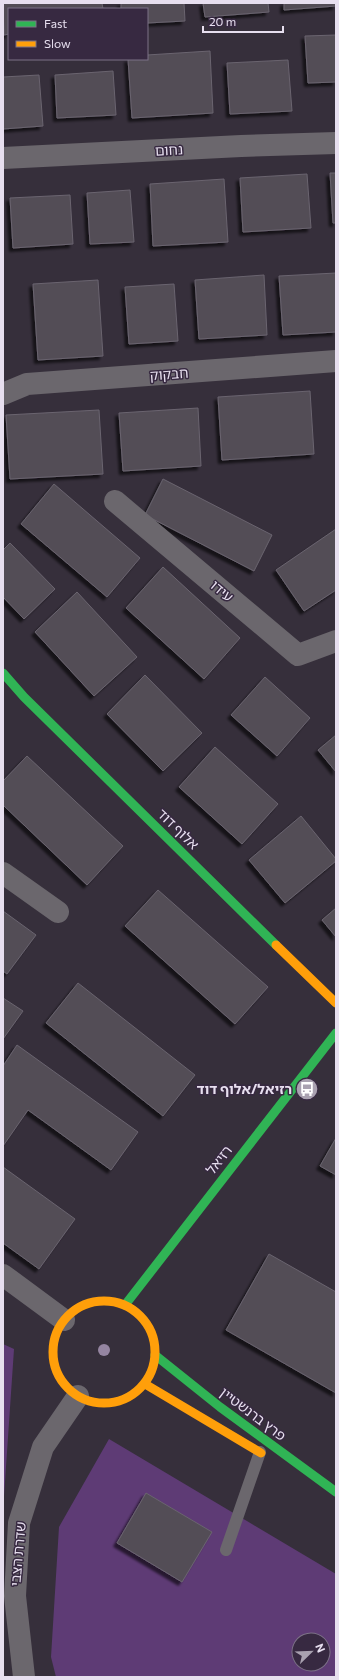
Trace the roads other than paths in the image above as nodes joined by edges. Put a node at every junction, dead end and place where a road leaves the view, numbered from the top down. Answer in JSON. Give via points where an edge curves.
{"nodes":[{"id":1,"x":336,"y":143,"type":"edge"},
{"id":2,"x":3,"y":158,"type":"edge"},
{"id":3,"x":336,"y":361,"type":"edge"},
{"id":4,"x":3,"y":394,"type":"edge"},
{"id":5,"x":115,"y":501,"type":"dead end"},
{"id":6,"x":336,"y":641,"type":"edge"},
{"id":7,"x":3,"y":673,"type":"edge"},
{"id":8,"x":3,"y":873,"type":"edge"},
{"id":9,"x":58,"y":912,"type":"dead end"},
{"id":10,"x":336,"y":1003,"type":"edge"},
{"id":11,"x":336,"y":1033,"type":"edge"},
{"id":12,"x":3,"y":1275,"type":"edge"},
{"id":13,"x":125,"y":1305,"type":"junction"},
{"id":14,"x":64,"y":1320,"type":"junction"},
{"id":15,"x":155,"y":1355,"type":"junction"},
{"id":16,"x":145,"y":1384,"type":"junction"},
{"id":17,"x":78,"y":1396,"type":"junction"},
{"id":18,"x":264,"y":1454,"type":"joint"},
{"id":19,"x":281,"y":1464,"type":"dead end"},
{"id":20,"x":336,"y":1493,"type":"edge"},
{"id":21,"x":226,"y":1550,"type":"dead end"},
{"id":22,"x":24,"y":1677,"type":"edge"}],
"edges":[{"from":1,"to":2,"type":"street","name":"נחום"},
{"from":3,"to":4,"type":"street","name":"חבקוק","via":[[27,384]]},
{"from":5,"to":6,"type":"street","name":"עידו","via":[[298,655]]},
{"from":7,"to":10,"type":"street","name":"אלוף דוד","via":[[24,697]]},
{"from":8,"to":9,"type":"street"},
{"from":11,"to":13,"type":"street","name":"רזיאל"},
{"from":12,"to":14,"type":"street"},
{"from":13,"to":14,"type":"street","via":[[109,1301],[92,1302],[76,1309]]},
{"from":13,"to":15,"type":"street","via":[[148,1325],[154,1340]]},
{"from":14,"to":17,"type":"street","via":[[56,1335],[53,1353],[56,1370],[65,1385]]},
{"from":15,"to":16,"type":"street","via":[[152,1370]]},
{"from":15,"to":20,"type":"street","name":"פרץ ברנשטיין"},
{"from":16,"to":17,"type":"street","via":[[121,1401],[92,1402]]},
{"from":16,"to":18,"type":"street","name":"פרץ ברנשטיין"},
{"from":17,"to":22,"type":"street","name":"שדרת הצבי","via":[[43,1447],[19,1523],[15,1596]]},
{"from":18,"to":21,"type":"lane"},
{"from":19,"to":20,"type":"street","name":"פרץ ברנשטיין"}]}
